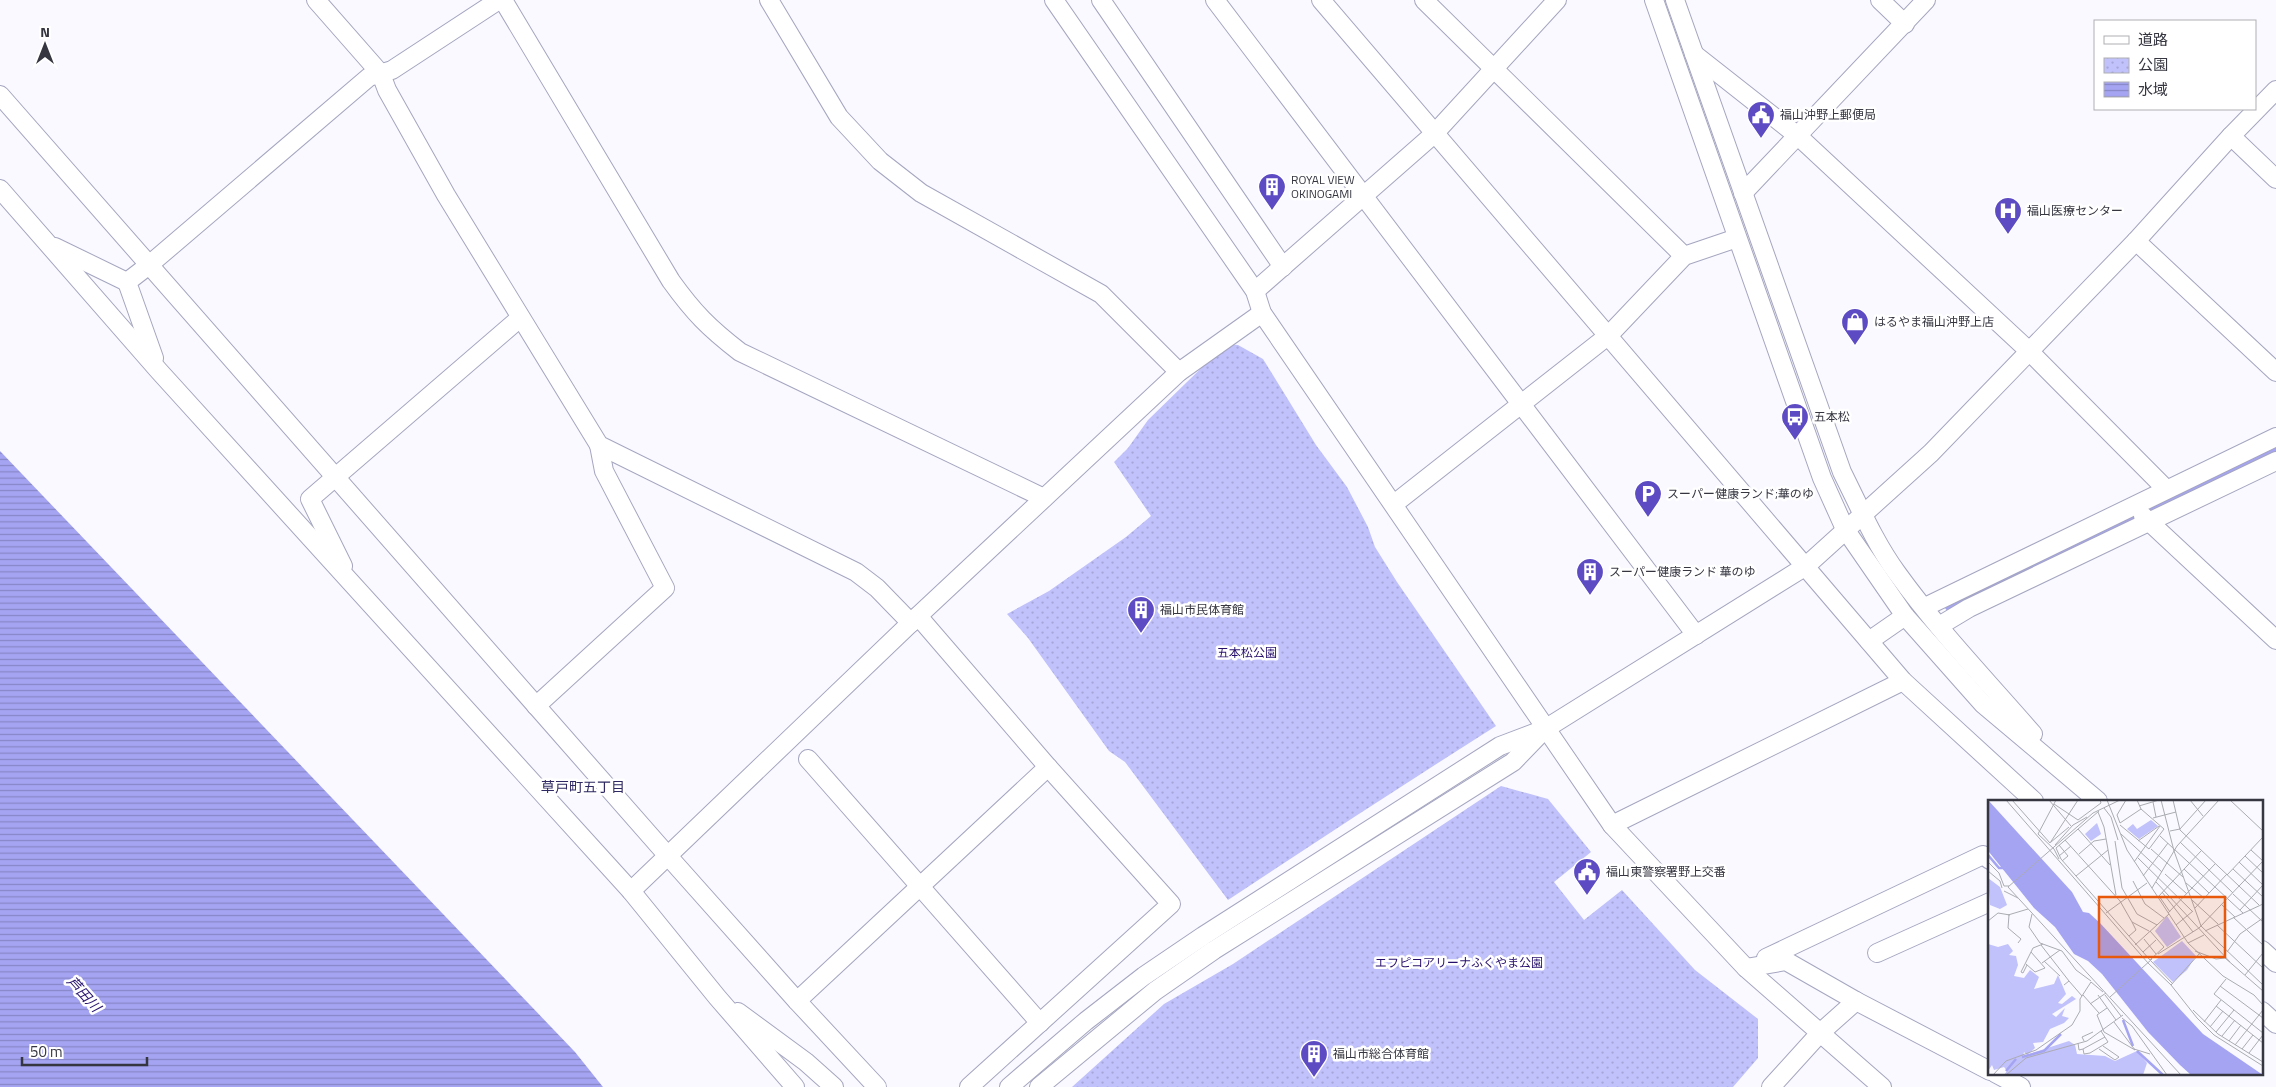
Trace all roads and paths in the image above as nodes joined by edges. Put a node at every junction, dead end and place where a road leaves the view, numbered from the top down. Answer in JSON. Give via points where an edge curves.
{"nodes":[{"id":1,"x":316,"y":0,"type":"edge"},
{"id":2,"x":498,"y":0,"type":"edge"},
{"id":3,"x":504,"y":0,"type":"edge"},
{"id":4,"x":769,"y":0,"type":"edge"},
{"id":5,"x":1055,"y":0,"type":"edge"},
{"id":6,"x":1101,"y":0,"type":"edge"},
{"id":7,"x":1215,"y":0,"type":"edge"},
{"id":8,"x":1321,"y":0,"type":"edge"},
{"id":9,"x":1424,"y":0,"type":"edge"},
{"id":10,"x":1557,"y":0,"type":"edge"},
{"id":11,"x":1654,"y":0,"type":"edge"},
{"id":12,"x":1675,"y":0,"type":"edge"},
{"id":13,"x":1880,"y":0,"type":"edge"},
{"id":14,"x":1926,"y":0,"type":"edge"},
{"id":15,"x":331,"y":8,"type":"edge"},
{"id":16,"x":1905,"y":24,"type":"junction"},
{"id":17,"x":1694,"y":54,"type":"junction"},
{"id":18,"x":1494,"y":70,"type":"junction"},
{"id":19,"x":381,"y":74,"type":"junction"},
{"id":20,"x":2276,"y":90,"type":"edge"},
{"id":21,"x":0,"y":94,"type":"edge"},
{"id":22,"x":1434,"y":134,"type":"junction"},
{"id":23,"x":1798,"y":136,"type":"junction"},
{"id":24,"x":2231,"y":136,"type":"junction"},
{"id":25,"x":2276,"y":180,"type":"edge"},
{"id":26,"x":0,"y":189,"type":"edge"},
{"id":27,"x":1743,"y":192,"type":"junction"},
{"id":28,"x":1364,"y":197,"type":"junction"},
{"id":29,"x":1737,"y":238,"type":"junction"},
{"id":30,"x":2136,"y":241,"type":"junction"},
{"id":31,"x":50,"y":244,"type":"junction"},
{"id":32,"x":1684,"y":256,"type":"junction"},
{"id":33,"x":149,"y":266,"type":"junction"},
{"id":34,"x":1283,"y":267,"type":"junction"},
{"id":35,"x":127,"y":282,"type":"junction"},
{"id":36,"x":1255,"y":291,"type":"junction"},
{"id":37,"x":1262,"y":313,"type":"junction"},
{"id":38,"x":520,"y":318,"type":"junction"},
{"id":39,"x":1609,"y":335,"type":"junction"},
{"id":40,"x":2029,"y":351,"type":"junction"},
{"id":41,"x":159,"y":371,"type":"junction"},
{"id":42,"x":1179,"y":372,"type":"junction"},
{"id":43,"x":2276,"y":372,"type":"edge"},
{"id":44,"x":1521,"y":407,"type":"junction"},
{"id":45,"x":2276,"y":437,"type":"edge"},
{"id":46,"x":599,"y":445,"type":"junction"},
{"id":47,"x":2276,"y":461,"type":"edge"},
{"id":48,"x":334,"y":477,"type":"junction"},
{"id":49,"x":2166,"y":489,"type":"junction"},
{"id":50,"x":1044,"y":498,"type":"junction"},
{"id":51,"x":1394,"y":504,"type":"junction"},
{"id":52,"x":1863,"y":513,"type":"junction"},
{"id":53,"x":2140,"y":513,"type":"junction"},
{"id":54,"x":1845,"y":529,"type":"junction"},
{"id":55,"x":1806,"y":566,"type":"junction"},
{"id":56,"x":355,"y":589,"type":"junction"},
{"id":57,"x":1924,"y":607,"type":"junction"},
{"id":58,"x":1905,"y":616,"type":"junction"},
{"id":59,"x":914,"y":619,"type":"junction"},
{"id":60,"x":1939,"y":626,"type":"junction"},
{"id":61,"x":1696,"y":636,"type":"junction"},
{"id":62,"x":2276,"y":640,"type":"edge"},
{"id":63,"x":1869,"y":641,"type":"junction"},
{"id":64,"x":1903,"y":680,"type":"junction"},
{"id":65,"x":536,"y":706,"type":"junction"},
{"id":66,"x":1545,"y":729,"type":"junction"},
{"id":67,"x":808,"y":759,"type":"dead end"},
{"id":68,"x":1048,"y":767,"type":"junction"},
{"id":69,"x":2066,"y":772,"type":"junction"},
{"id":70,"x":2033,"y":800,"type":"edge"},
{"id":71,"x":2097,"y":800,"type":"edge"},
{"id":72,"x":1612,"y":825,"type":"junction"},
{"id":73,"x":668,"y":856,"type":"junction"},
{"id":74,"x":1988,"y":859,"type":"edge"},
{"id":75,"x":919,"y":886,"type":"junction"},
{"id":76,"x":631,"y":891,"type":"junction"},
{"id":77,"x":1988,"y":903,"type":"edge"},
{"id":78,"x":2264,"y":952,"type":"edge"},
{"id":79,"x":1877,"y":953,"type":"dead end"},
{"id":80,"x":2276,"y":963,"type":"edge"},
{"id":81,"x":1746,"y":968,"type":"junction"},
{"id":82,"x":716,"y":997,"type":"junction"},
{"id":83,"x":797,"y":1001,"type":"junction"},
{"id":84,"x":1856,"y":1001,"type":"junction"},
{"id":85,"x":2264,"y":1014,"type":"edge"},
{"id":86,"x":1040,"y":1023,"type":"junction"},
{"id":87,"x":2276,"y":1024,"type":"edge"},
{"id":88,"x":1820,"y":1033,"type":"junction"},
{"id":89,"x":1988,"y":1070,"type":"edge"},
{"id":90,"x":1997,"y":1074,"type":"edge"},
{"id":91,"x":874,"y":1086,"type":"edge"},
{"id":92,"x":795,"y":1087,"type":"edge"},
{"id":93,"x":834,"y":1087,"type":"edge"},
{"id":94,"x":969,"y":1087,"type":"edge"},
{"id":95,"x":1009,"y":1087,"type":"edge"},
{"id":96,"x":1039,"y":1087,"type":"edge"},
{"id":97,"x":1771,"y":1087,"type":"edge"},
{"id":98,"x":1882,"y":1087,"type":"edge"},
{"id":99,"x":2021,"y":1087,"type":"edge"}],
"edges":[{"from":1,"to":15,"type":"street"},
{"from":2,"to":19,"type":"street"},
{"from":3,"to":50,"type":"street","via":[[671,282],[692,311],[712,331],[740,352]]},
{"from":4,"to":42,"type":"street","via":[[839,117],[880,161],[921,193],[1102,294]]},
{"from":5,"to":36,"type":"street"},
{"from":6,"to":34,"type":"street"},
{"from":7,"to":28,"type":"street"},
{"from":8,"to":22,"type":"street"},
{"from":9,"to":18,"type":"street"},
{"from":10,"to":18,"type":"street"},
{"from":11,"to":29,"type":"street"},
{"from":12,"to":17,"type":"street"},
{"from":13,"to":16,"type":"street"},
{"from":14,"to":16,"type":"street"},
{"from":15,"to":19,"type":"street"},
{"from":16,"to":23,"type":"street"},
{"from":17,"to":23,"type":"street"},
{"from":17,"to":27,"type":"street"},
{"from":18,"to":22,"type":"street"},
{"from":18,"to":32,"type":"street"},
{"from":19,"to":33,"type":"street","via":[[369,77]]},
{"from":19,"to":38,"type":"street","via":[[446,195]]},
{"from":20,"to":24,"type":"street"},
{"from":21,"to":33,"type":"street"},
{"from":22,"to":28,"type":"street"},
{"from":22,"to":39,"type":"street"},
{"from":23,"to":27,"type":"street"},
{"from":23,"to":40,"type":"street"},
{"from":24,"to":25,"type":"street"},
{"from":24,"to":30,"type":"street"},
{"from":26,"to":31,"type":"street"},
{"from":27,"to":52,"type":"street","via":[[1842,472]]},
{"from":28,"to":34,"type":"street"},
{"from":28,"to":44,"type":"street"},
{"from":29,"to":32,"type":"street"},
{"from":29,"to":54,"type":"street","via":[[1822,478]]},
{"from":30,"to":40,"type":"street"},
{"from":30,"to":43,"type":"street"},
{"from":31,"to":35,"type":"street"},
{"from":31,"to":41,"type":"street"},
{"from":32,"to":39,"type":"street"},
{"from":33,"to":35,"type":"street"},
{"from":33,"to":48,"type":"street"},
{"from":34,"to":36,"type":"street"},
{"from":35,"to":41,"type":"street"},
{"from":36,"to":37,"type":"street"},
{"from":37,"to":42,"type":"street"},
{"from":37,"to":51,"type":"street"},
{"from":38,"to":46,"type":"street"},
{"from":38,"to":48,"type":"street"},
{"from":39,"to":44,"type":"street"},
{"from":39,"to":55,"type":"street"},
{"from":40,"to":49,"type":"street"},
{"from":40,"to":52,"type":"street","via":[[1931,453]]},
{"from":41,"to":56,"type":"street"},
{"from":42,"to":50,"type":"street"},
{"from":44,"to":51,"type":"street"},
{"from":44,"to":61,"type":"street"},
{"from":45,"to":49,"type":"street"},
{"from":46,"to":59,"type":"street","via":[[856,572]]},
{"from":46,"to":65,"type":"street","via":[[604,471],[664,588]]},
{"from":47,"to":53,"type":"street"},
{"from":48,"to":56,"type":"street","via":[[310,499]]},
{"from":48,"to":65,"type":"street"},
{"from":49,"to":53,"type":"street"},
{"from":50,"to":59,"type":"street"},
{"from":51,"to":66,"type":"street"},
{"from":52,"to":54,"type":"street"},
{"from":52,"to":57,"type":"street","via":[[1896,572]]},
{"from":53,"to":57,"type":"street"},
{"from":53,"to":60,"type":"street"},
{"from":53,"to":62,"type":"street"},
{"from":54,"to":55,"type":"street"},
{"from":54,"to":58,"type":"street"},
{"from":55,"to":61,"type":"street"},
{"from":55,"to":63,"type":"street"},
{"from":56,"to":76,"type":"street"},
{"from":57,"to":60,"type":"street"},
{"from":58,"to":63,"type":"street"},
{"from":58,"to":69,"type":"street","via":[[1983,704]]},
{"from":59,"to":68,"type":"street"},
{"from":59,"to":73,"type":"street"},
{"from":60,"to":69,"type":"street"},
{"from":61,"to":66,"type":"street"},
{"from":63,"to":64,"type":"street"},
{"from":64,"to":70,"type":"street"},
{"from":64,"to":72,"type":"street"},
{"from":65,"to":73,"type":"street"},
{"from":66,"to":72,"type":"street"},
{"from":66,"to":95,"type":"street","via":[[1500,746],[1203,936],[1086,1021]]},
{"from":66,"to":96,"type":"street","via":[[1513,762],[1214,950],[1155,991]]},
{"from":67,"to":75,"type":"street"},
{"from":68,"to":75,"type":"street"},
{"from":68,"to":86,"type":"street","via":[[1171,904]]},
{"from":69,"to":71,"type":"street"},
{"from":72,"to":81,"type":"street"},
{"from":73,"to":76,"type":"street"},
{"from":73,"to":83,"type":"street"},
{"from":74,"to":81,"type":"street","via":[[1983,855]]},
{"from":75,"to":83,"type":"street"},
{"from":75,"to":86,"type":"street"},
{"from":76,"to":82,"type":"street"},
{"from":77,"to":79,"type":"street"},
{"from":78,"to":80,"type":"street"},
{"from":81,"to":84,"type":"street","via":[[1786,961]]},
{"from":81,"to":88,"type":"street"},
{"from":82,"to":92,"type":"street"},
{"from":82,"to":93,"type":"street","via":[[759,1026]]},
{"from":83,"to":91,"type":"street"},
{"from":84,"to":88,"type":"street"},
{"from":84,"to":89,"type":"street"},
{"from":85,"to":87,"type":"street"},
{"from":86,"to":94,"type":"street"},
{"from":88,"to":97,"type":"street"},
{"from":88,"to":98,"type":"street"},
{"from":90,"to":99,"type":"street"}]}
